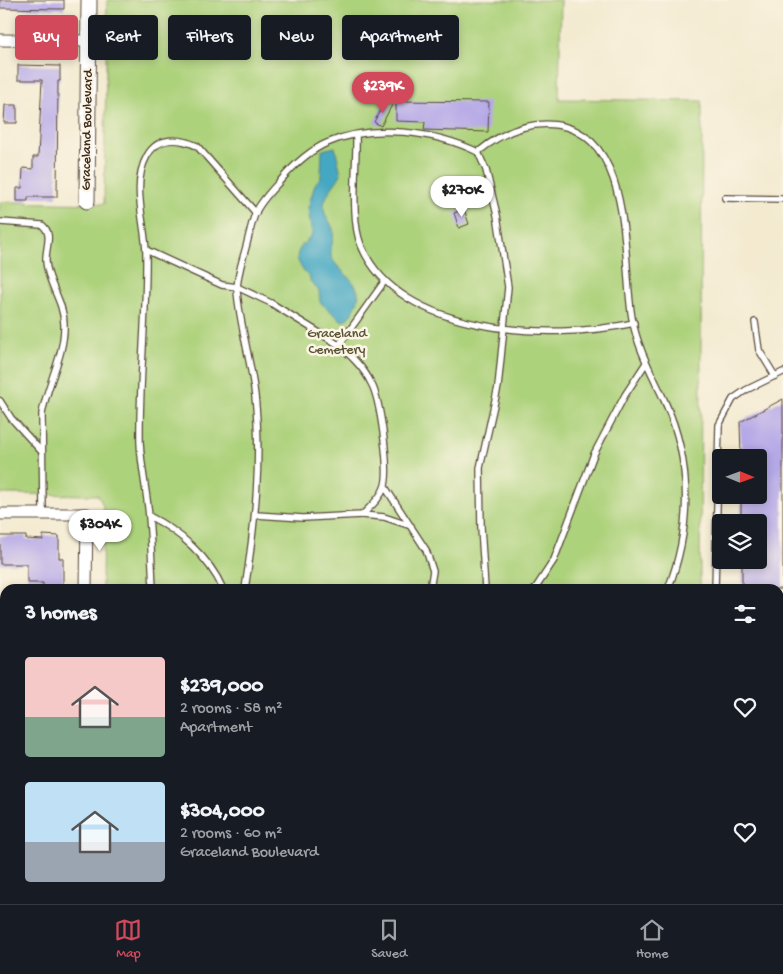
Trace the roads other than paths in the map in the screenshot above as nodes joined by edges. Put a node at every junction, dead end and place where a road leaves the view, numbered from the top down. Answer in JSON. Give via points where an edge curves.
{"nodes":[{"id":1,"x":89,"y":0,"type":"edge"},
{"id":2,"x":89,"y":15,"type":"edge"},
{"id":3,"x":0,"y":40,"type":"edge"},
{"id":4,"x":88,"y":41,"type":"edge"},
{"id":5,"x":89,"y":60,"type":"edge"},
{"id":6,"x":356,"y":135,"type":"junction"},
{"id":7,"x":478,"y":152,"type":"junction"},
{"id":8,"x":725,"y":198,"type":"dead end"},
{"id":9,"x":783,"y":199,"type":"edge"},
{"id":10,"x":87,"y":201,"type":"dead end"},
{"id":11,"x":256,"y":213,"type":"junction"},
{"id":12,"x":0,"y":222,"type":"edge"},
{"id":13,"x":146,"y":250,"type":"junction"},
{"id":14,"x":384,"y":282,"type":"junction"},
{"id":15,"x":237,"y":287,"type":"junction"},
{"id":16,"x":755,"y":322,"type":"dead end"},
{"id":17,"x":634,"y":323,"type":"junction"},
{"id":18,"x":505,"y":329,"type":"junction"},
{"id":19,"x":339,"y":345,"type":"junction"},
{"id":20,"x":646,"y":364,"type":"junction"},
{"id":21,"x":783,"y":372,"type":"edge"},
{"id":22,"x":775,"y":376,"type":"junction"},
{"id":23,"x":0,"y":401,"type":"edge"},
{"id":24,"x":42,"y":452,"type":"junction"},
{"id":25,"x":385,"y":487,"type":"junction"},
{"id":26,"x":0,"y":514,"type":"edge"},
{"id":27,"x":44,"y":514,"type":"junction"},
{"id":28,"x":256,"y":515,"type":"junction"},
{"id":29,"x":362,"y":515,"type":"junction"},
{"id":30,"x":149,"y":516,"type":"junction"},
{"id":31,"x":411,"y":526,"type":"junction"},
{"id":32,"x":86,"y":584,"type":"edge"},
{"id":33,"x":152,"y":584,"type":"edge"},
{"id":34,"x":220,"y":584,"type":"edge"},
{"id":35,"x":246,"y":584,"type":"edge"},
{"id":36,"x":431,"y":584,"type":"edge"},
{"id":37,"x":485,"y":584,"type":"edge"},
{"id":38,"x":538,"y":584,"type":"edge"},
{"id":39,"x":670,"y":584,"type":"edge"},
{"id":40,"x":715,"y":584,"type":"edge"}],
"edges":[{"from":1,"to":2,"type":"street","name":"Graceland Boulevard"},
{"from":3,"to":4,"type":"street"},
{"from":5,"to":10,"type":"street","name":"Graceland Boulevard"},
{"from":6,"to":7,"type":"lane","via":[[397,131],[467,146]]},
{"from":6,"to":11,"type":"lane","via":[[328,142],[291,167]]},
{"from":6,"to":14,"type":"lane","via":[[356,211],[360,244]]},
{"from":7,"to":17,"type":"lane","via":[[506,133],[545,123],[566,126],[594,143],[618,190]]},
{"from":7,"to":18,"type":"lane","via":[[486,170],[502,242],[508,287]]},
{"from":8,"to":9,"type":"lane"},
{"from":11,"to":13,"type":"lane","via":[[197,146],[184,140],[156,144],[142,168],[140,198]]},
{"from":11,"to":15,"type":"lane","via":[[237,275]]},
{"from":12,"to":24,"type":"lane","via":[[42,225],[49,236],[48,274],[56,290],[64,323],[61,351],[44,400]]},
{"from":13,"to":15,"type":"lane","via":[[222,285]]},
{"from":13,"to":30,"type":"lane","via":[[140,444]]},
{"from":14,"to":18,"type":"lane","via":[[426,307],[480,325]]},
{"from":14,"to":19,"type":"lane"},
{"from":15,"to":19,"type":"lane"},
{"from":15,"to":28,"type":"lane","via":[[239,314],[255,393],[258,430]]},
{"from":16,"to":22,"type":"lane","via":[[759,350]]},
{"from":17,"to":18,"type":"lane","via":[[561,333]]},
{"from":17,"to":20,"type":"lane"},
{"from":18,"to":37,"type":"lane","via":[[498,387],[480,468]]},
{"from":19,"to":25,"type":"lane","via":[[372,383],[380,413]]},
{"from":20,"to":38,"type":"lane","via":[[625,395],[594,454],[554,560]]},
{"from":20,"to":39,"type":"lane","via":[[666,403],[685,470],[686,517],[678,565]]},
{"from":21,"to":22,"type":"lane"},
{"from":22,"to":40,"type":"lane","via":[[733,400],[719,425]]},
{"from":23,"to":24,"type":"lane"},
{"from":24,"to":27,"type":"lane"},
{"from":25,"to":29,"type":"lane"},
{"from":25,"to":31,"type":"lane"},
{"from":26,"to":27,"type":"street"},
{"from":27,"to":32,"type":"street","via":[[87,514]]},
{"from":28,"to":29,"type":"lane","via":[[303,518]]},
{"from":28,"to":35,"type":"lane"},
{"from":29,"to":31,"type":"lane","via":[[384,517]]},
{"from":30,"to":33,"type":"lane"},
{"from":30,"to":34,"type":"lane","via":[[166,524],[186,541],[208,564]]},
{"from":31,"to":36,"type":"lane","via":[[426,550],[433,571]]}]}
